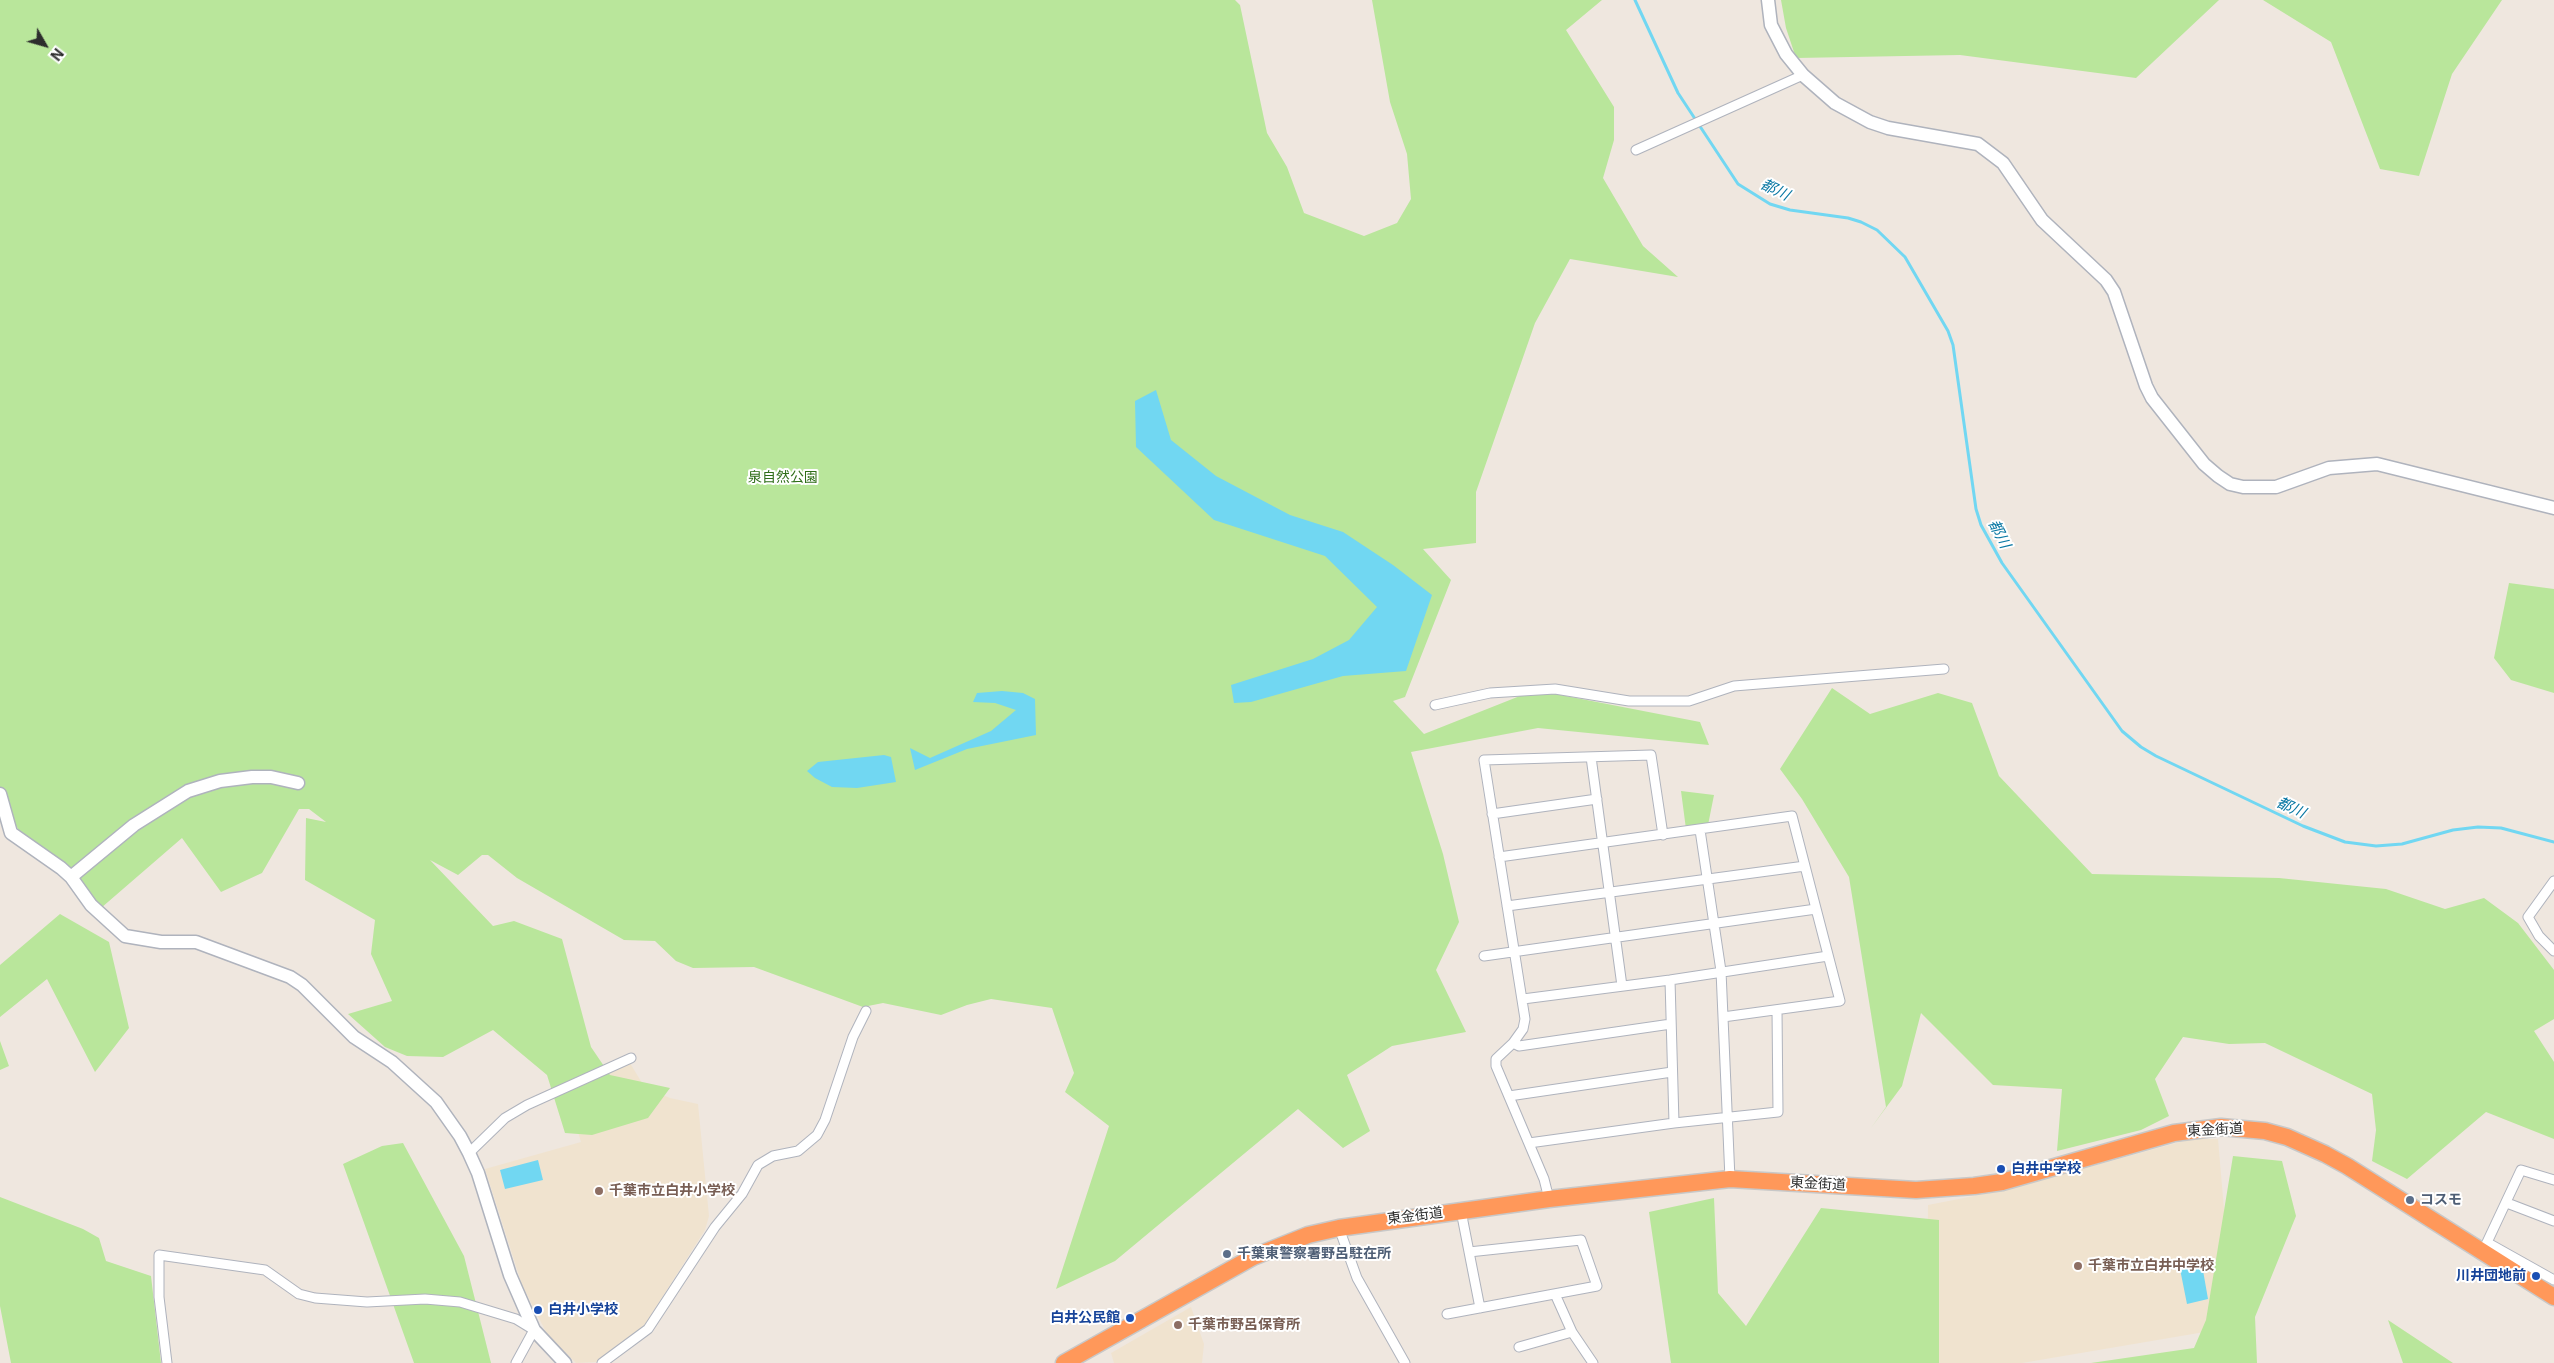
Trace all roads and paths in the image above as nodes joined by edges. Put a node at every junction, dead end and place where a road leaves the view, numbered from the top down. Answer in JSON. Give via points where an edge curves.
{"nodes":[{"id":1,"x":1768,"y":0,"type":"edge"},
{"id":2,"x":1803,"y":76,"type":"junction"},
{"id":3,"x":1636,"y":150,"type":"dead end"},
{"id":4,"x":2554,"y":508,"type":"edge"},
{"id":5,"x":1944,"y":669,"type":"dead end"},
{"id":6,"x":1435,"y":705,"type":"dead end"},
{"id":7,"x":1591,"y":757,"type":"junction"},
{"id":8,"x":298,"y":783,"type":"dead end"},
{"id":9,"x":0,"y":794,"type":"edge"},
{"id":10,"x":1597,"y":799,"type":"junction"},
{"id":11,"x":1492,"y":814,"type":"junction"},
{"id":12,"x":1700,"y":830,"type":"junction"},
{"id":13,"x":1663,"y":835,"type":"junction"},
{"id":14,"x":1603,"y":844,"type":"junction"},
{"id":15,"x":1499,"y":858,"type":"junction"},
{"id":16,"x":1805,"y":866,"type":"junction"},
{"id":17,"x":71,"y":877,"type":"junction"},
{"id":18,"x":1707,"y":879,"type":"junction"},
{"id":19,"x":2554,"y":881,"type":"edge"},
{"id":20,"x":1609,"y":893,"type":"junction"},
{"id":21,"x":1507,"y":906,"type":"junction"},
{"id":22,"x":1816,"y":909,"type":"junction"},
{"id":23,"x":1714,"y":924,"type":"junction"},
{"id":24,"x":1615,"y":938,"type":"junction"},
{"id":25,"x":1515,"y":951,"type":"junction"},
{"id":26,"x":2554,"y":951,"type":"edge"},
{"id":27,"x":1484,"y":956,"type":"dead end"},
{"id":28,"x":1828,"y":956,"type":"junction"},
{"id":29,"x":1721,"y":971,"type":"junction"},
{"id":30,"x":1670,"y":980,"type":"junction"},
{"id":31,"x":1622,"y":986,"type":"junction"},
{"id":32,"x":1523,"y":999,"type":"junction"},
{"id":33,"x":1777,"y":1010,"type":"junction"},
{"id":34,"x":866,"y":1011,"type":"dead end"},
{"id":35,"x":1723,"y":1017,"type":"junction"},
{"id":36,"x":1671,"y":1024,"type":"junction"},
{"id":37,"x":1513,"y":1043,"type":"junction"},
{"id":38,"x":631,"y":1058,"type":"dead end"},
{"id":39,"x":1672,"y":1072,"type":"junction"},
{"id":40,"x":1509,"y":1096,"type":"junction"},
{"id":41,"x":1727,"y":1116,"type":"junction"},
{"id":42,"x":1674,"y":1123,"type":"junction"},
{"id":43,"x":1529,"y":1143,"type":"junction"},
{"id":44,"x":469,"y":1153,"type":"junction"},
{"id":45,"x":1730,"y":1179,"type":"junction"},
{"id":46,"x":2554,"y":1180,"type":"edge"},
{"id":47,"x":1549,"y":1199,"type":"junction"},
{"id":48,"x":2507,"y":1203,"type":"junction"},
{"id":49,"x":1461,"y":1211,"type":"junction"},
{"id":50,"x":2554,"y":1221,"type":"edge"},
{"id":51,"x":1338,"y":1228,"type":"junction"},
{"id":52,"x":2485,"y":1248,"type":"junction"},
{"id":53,"x":1469,"y":1252,"type":"junction"},
{"id":54,"x":2554,"y":1280,"type":"edge"},
{"id":55,"x":1555,"y":1294,"type":"junction"},
{"id":56,"x":2554,"y":1297,"type":"edge"},
{"id":57,"x":1480,"y":1308,"type":"junction"},
{"id":58,"x":1447,"y":1314,"type":"dead end"},
{"id":59,"x":534,"y":1330,"type":"junction"},
{"id":60,"x":1572,"y":1332,"type":"junction"},
{"id":61,"x":1519,"y":1348,"type":"dead end"},
{"id":62,"x":167,"y":1363,"type":"edge"},
{"id":63,"x":516,"y":1363,"type":"edge"},
{"id":64,"x":565,"y":1363,"type":"edge"},
{"id":65,"x":602,"y":1363,"type":"edge"},
{"id":66,"x":1064,"y":1363,"type":"edge"},
{"id":67,"x":1405,"y":1363,"type":"edge"},
{"id":68,"x":1593,"y":1363,"type":"edge"}],
"edges":[{"from":1,"to":2,"type":"street","via":[[1776,37]]},
{"from":2,"to":3,"type":"street"},
{"from":2,"to":4,"type":"street","via":[[1835,103],[1870,122],[1971,142],[2003,163],[2042,220],[2106,280],[2114,292],[2152,398],[2204,464],[2230,484],[2276,487],[2329,468],[2377,464]]},
{"from":5,"to":6,"type":"street","via":[[1734,686],[1688,701],[1629,700],[1555,689],[1490,693]]},
{"from":7,"to":10,"type":"street"},
{"from":7,"to":11,"type":"street","via":[[1484,760]]},
{"from":7,"to":13,"type":"street","via":[[1650,755]]},
{"from":8,"to":17,"type":"street","via":[[252,777],[220,781],[188,791],[134,825]]},
{"from":9,"to":17,"type":"street","via":[[11,833]]},
{"from":10,"to":11,"type":"street"},
{"from":10,"to":14,"type":"street"},
{"from":11,"to":15,"type":"street"},
{"from":12,"to":13,"type":"street"},
{"from":12,"to":16,"type":"street","via":[[1792,816]]},
{"from":12,"to":18,"type":"street"},
{"from":13,"to":14,"type":"street"},
{"from":14,"to":15,"type":"street"},
{"from":14,"to":20,"type":"street"},
{"from":15,"to":21,"type":"street"},
{"from":16,"to":18,"type":"street"},
{"from":16,"to":22,"type":"street"},
{"from":17,"to":44,"type":"street","via":[[91,905],[125,936],[161,942],[196,942],[290,977],[302,985],[354,1037],[392,1062],[436,1102]]},
{"from":18,"to":20,"type":"street"},
{"from":18,"to":23,"type":"street"},
{"from":19,"to":26,"type":"street","via":[[2528,917],[2539,936]]},
{"from":20,"to":21,"type":"street"},
{"from":20,"to":24,"type":"street"},
{"from":21,"to":25,"type":"street"},
{"from":22,"to":23,"type":"street"},
{"from":22,"to":28,"type":"street"},
{"from":23,"to":24,"type":"street"},
{"from":23,"to":29,"type":"street"},
{"from":24,"to":25,"type":"street"},
{"from":24,"to":31,"type":"street"},
{"from":25,"to":27,"type":"street"},
{"from":25,"to":32,"type":"street"},
{"from":28,"to":29,"type":"street"},
{"from":28,"to":33,"type":"street","via":[[1840,1001]]},
{"from":29,"to":30,"type":"street"},
{"from":29,"to":35,"type":"street"},
{"from":30,"to":31,"type":"street"},
{"from":30,"to":36,"type":"street"},
{"from":31,"to":32,"type":"street"},
{"from":32,"to":37,"type":"street","via":[[1522,1029]]},
{"from":33,"to":35,"type":"street"},
{"from":33,"to":41,"type":"street","via":[[1778,1112]]},
{"from":34,"to":65,"type":"street","via":[[817,1135],[798,1151],[773,1156],[758,1165],[742,1194],[715,1228],[648,1329]]},
{"from":35,"to":41,"type":"street"},
{"from":36,"to":37,"type":"street","via":[[1520,1046]]},
{"from":36,"to":39,"type":"street"},
{"from":37,"to":40,"type":"street","via":[[1496,1059]]},
{"from":38,"to":44,"type":"street","via":[[527,1105],[505,1118]]},
{"from":39,"to":40,"type":"street"},
{"from":39,"to":42,"type":"street"},
{"from":40,"to":43,"type":"street"},
{"from":41,"to":42,"type":"street"},
{"from":41,"to":45,"type":"street"},
{"from":42,"to":43,"type":"street"},
{"from":43,"to":47,"type":"street"},
{"from":44,"to":59,"type":"street","via":[[510,1275]]},
{"from":45,"to":47,"type":"highway","name":"東金街道"},
{"from":45,"to":52,"type":"highway","name":"東金街道","via":[[1916,1190],[1958,1188],[2002,1182],[2174,1133],[2242,1128],[2287,1137],[2325,1154]]},
{"from":46,"to":48,"type":"street","via":[[2522,1170]]},
{"from":47,"to":49,"type":"highway","name":"東金街道"},
{"from":48,"to":50,"type":"street"},
{"from":48,"to":52,"type":"street"},
{"from":49,"to":51,"type":"highway","name":"東金街道"},
{"from":49,"to":53,"type":"street"},
{"from":51,"to":66,"type":"highway","name":"東金街道","via":[[1308,1235],[1253,1257]]},
{"from":51,"to":67,"type":"street","via":[[1358,1278]]},
{"from":52,"to":54,"type":"street"},
{"from":52,"to":56,"type":"highway","name":"東金街道"},
{"from":53,"to":55,"type":"street","via":[[1582,1240],[1597,1286]]},
{"from":53,"to":57,"type":"street"},
{"from":55,"to":57,"type":"street"},
{"from":55,"to":60,"type":"street"},
{"from":57,"to":58,"type":"street"},
{"from":59,"to":62,"type":"street","via":[[516,1319],[460,1302],[425,1299],[367,1302],[315,1298],[299,1294],[265,1270],[159,1255],[159,1297]]},
{"from":59,"to":63,"type":"street"},
{"from":59,"to":64,"type":"street"},
{"from":60,"to":61,"type":"street"},
{"from":60,"to":68,"type":"street"}]}
